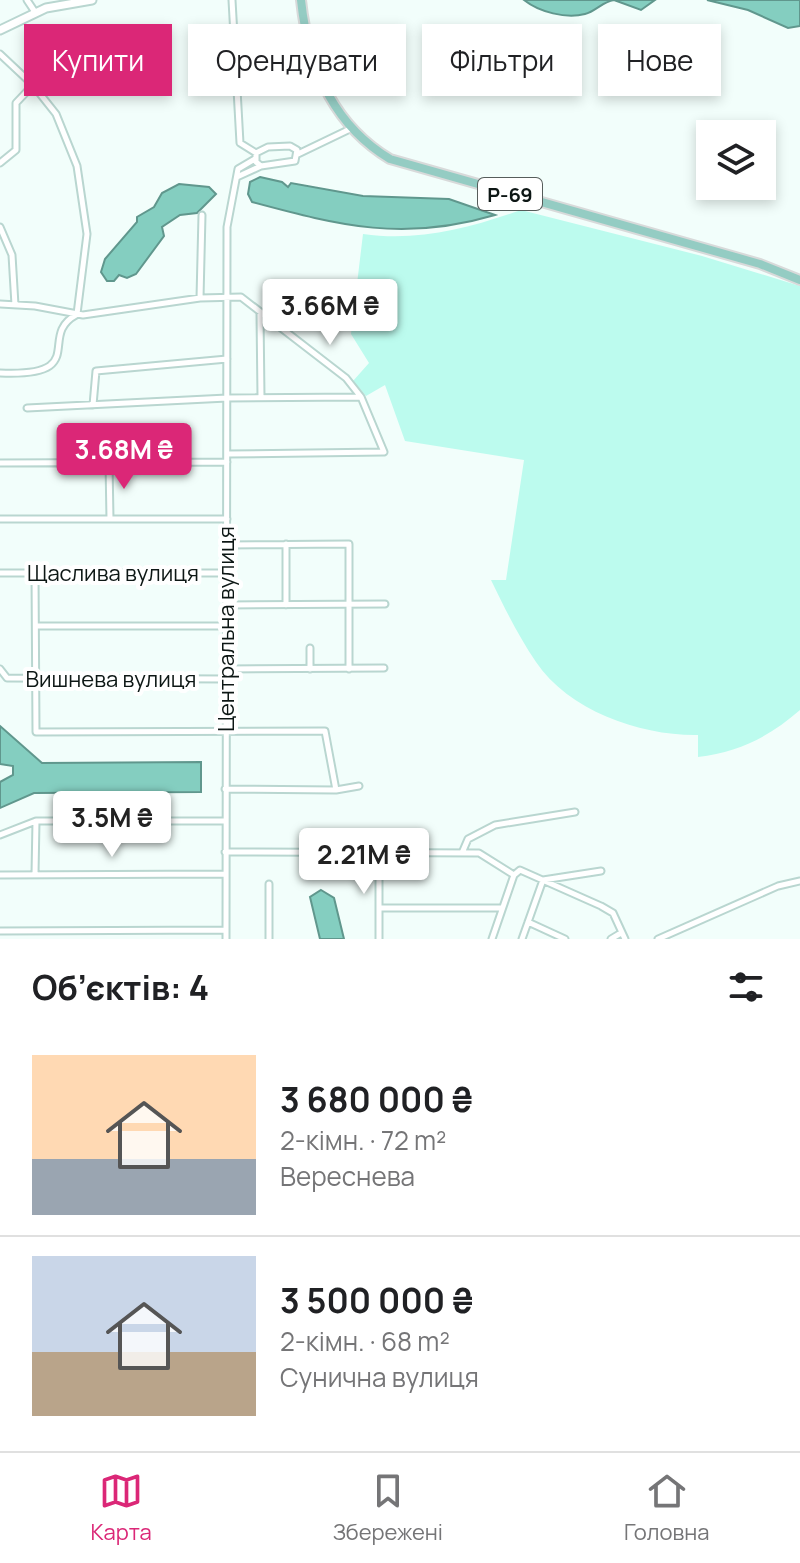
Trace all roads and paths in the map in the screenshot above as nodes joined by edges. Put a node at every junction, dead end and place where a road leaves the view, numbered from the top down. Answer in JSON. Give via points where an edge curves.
{"nodes":[{"id":1,"x":27,"y":0,"type":"edge"},
{"id":2,"x":92,"y":0,"type":"edge"},
{"id":3,"x":232,"y":0,"type":"edge"},
{"id":4,"x":301,"y":0,"type":"edge"},
{"id":5,"x":35,"y":12,"type":"junction"},
{"id":6,"x":0,"y":30,"type":"edge"},
{"id":7,"x":0,"y":54,"type":"edge"},
{"id":8,"x":24,"y":77,"type":"edge"},
{"id":9,"x":24,"y":95,"type":"edge"},
{"id":10,"x":42,"y":96,"type":"edge"},
{"id":11,"x":350,"y":129,"type":"junction"},
{"id":12,"x":300,"y":151,"type":"junction"},
{"id":13,"x":256,"y":156,"type":"junction"},
{"id":14,"x":0,"y":163,"type":"edge"},
{"id":15,"x":261,"y":166,"type":"junction"},
{"id":16,"x":237,"y":177,"type":"junction"},
{"id":17,"x":202,"y":215,"type":"dead end"},
{"id":18,"x":0,"y":227,"type":"edge"},
{"id":19,"x":800,"y":280,"type":"edge"},
{"id":20,"x":227,"y":296,"type":"junction"},
{"id":21,"x":200,"y":298,"type":"junction"},
{"id":22,"x":0,"y":304,"type":"edge"},
{"id":23,"x":15,"y":305,"type":"junction"},
{"id":24,"x":260,"y":313,"type":"junction"},
{"id":25,"x":77,"y":314,"type":"junction"},
{"id":26,"x":227,"y":359,"type":"junction"},
{"id":27,"x":0,"y":373,"type":"edge"},
{"id":28,"x":261,"y":397,"type":"junction"},
{"id":29,"x":361,"y":397,"type":"junction"},
{"id":30,"x":227,"y":398,"type":"junction"},
{"id":31,"x":93,"y":405,"type":"junction"},
{"id":32,"x":27,"y":408,"type":"dead end"},
{"id":33,"x":227,"y":454,"type":"junction"},
{"id":34,"x":227,"y":462,"type":"junction"},
{"id":35,"x":0,"y":463,"type":"edge"},
{"id":36,"x":109,"y":463,"type":"junction"},
{"id":37,"x":0,"y":519,"type":"edge"},
{"id":38,"x":110,"y":519,"type":"junction"},
{"id":39,"x":227,"y":519,"type":"junction"},
{"id":40,"x":286,"y":544,"type":"junction"},
{"id":41,"x":226,"y":545,"type":"junction"},
{"id":42,"x":0,"y":573,"type":"edge"},
{"id":43,"x":35,"y":573,"type":"junction"},
{"id":44,"x":226,"y":573,"type":"junction"},
{"id":45,"x":349,"y":604,"type":"junction"},
{"id":46,"x":385,"y":604,"type":"dead end"},
{"id":47,"x":227,"y":605,"type":"junction"},
{"id":48,"x":286,"y":605,"type":"junction"},
{"id":49,"x":35,"y":626,"type":"junction"},
{"id":50,"x":227,"y":626,"type":"junction"},
{"id":51,"x":310,"y":648,"type":"dead end"},
{"id":52,"x":384,"y":668,"type":"dead end"},
{"id":53,"x":0,"y":669,"type":"edge"},
{"id":54,"x":227,"y":669,"type":"junction"},
{"id":55,"x":310,"y":669,"type":"junction"},
{"id":56,"x":349,"y":669,"type":"junction"},
{"id":57,"x":35,"y":679,"type":"junction"},
{"id":58,"x":226,"y":679,"type":"junction"},
{"id":59,"x":226,"y":731,"type":"junction"},
{"id":60,"x":359,"y":786,"type":"dead end"},
{"id":61,"x":225,"y":789,"type":"junction"},
{"id":62,"x":336,"y":790,"type":"junction"},
{"id":63,"x":575,"y":812,"type":"dead end"},
{"id":64,"x":36,"y":821,"type":"junction"},
{"id":65,"x":225,"y":821,"type":"junction"},
{"id":66,"x":0,"y":835,"type":"edge"},
{"id":67,"x":225,"y":852,"type":"junction"},
{"id":68,"x":379,"y":852,"type":"junction"},
{"id":69,"x":462,"y":853,"type":"junction"},
{"id":70,"x":601,"y":871,"type":"dead end"},
{"id":71,"x":35,"y":874,"type":"junction"},
{"id":72,"x":225,"y":874,"type":"junction"},
{"id":73,"x":0,"y":875,"type":"edge"},
{"id":74,"x":514,"y":875,"type":"junction"},
{"id":75,"x":543,"y":880,"type":"junction"},
{"id":76,"x":800,"y":881,"type":"edge"},
{"id":77,"x":269,"y":884,"type":"dead end"},
{"id":78,"x":379,"y":908,"type":"junction"},
{"id":79,"x":502,"y":908,"type":"junction"},
{"id":80,"x":528,"y":922,"type":"junction"},
{"id":81,"x":123,"y":930,"type":"junction"},
{"id":82,"x":226,"y":930,"type":"junction"},
{"id":83,"x":0,"y":931,"type":"edge"},
{"id":84,"x":623,"y":936,"type":"edge"},
{"id":85,"x":123,"y":939,"type":"edge"},
{"id":86,"x":226,"y":939,"type":"edge"},
{"id":87,"x":269,"y":939,"type":"edge"},
{"id":88,"x":379,"y":939,"type":"edge"},
{"id":89,"x":492,"y":939,"type":"edge"},
{"id":90,"x":522,"y":939,"type":"edge"},
{"id":91,"x":565,"y":939,"type":"edge"},
{"id":92,"x":611,"y":939,"type":"edge"},
{"id":93,"x":658,"y":939,"type":"edge"}],
"edges":[{"from":1,"to":5,"type":"street"},
{"from":2,"to":5,"type":"street"},
{"from":3,"to":13,"type":"street","via":[[240,143]]},
{"from":4,"to":11,"type":"main road","number":"Р-69","via":[[317,72]]},
{"from":5,"to":6,"type":"street"},
{"from":7,"to":8,"type":"street"},
{"from":9,"to":14,"type":"street","via":[[16,103],[16,150]]},
{"from":10,"to":25,"type":"street","via":[[56,114],[79,175],[87,244]]},
{"from":11,"to":12,"type":"street"},
{"from":11,"to":19,"type":"main road","number":"Р-69","via":[[390,159],[415,168]]},
{"from":12,"to":13,"type":"street","via":[[268,147]]},
{"from":12,"to":15,"type":"street","via":[[292,162]]},
{"from":13,"to":15,"type":"street"},
{"from":13,"to":16,"type":"street","via":[[239,166]]},
{"from":15,"to":16,"type":"street"},
{"from":16,"to":20,"type":"street","name":"Центральна вулиця","via":[[227,227]]},
{"from":17,"to":21,"type":"street"},
{"from":18,"to":23,"type":"street","via":[[12,255]]},
{"from":20,"to":21,"type":"street"},
{"from":20,"to":24,"type":"street","via":[[241,297]]},
{"from":20,"to":26,"type":"street","name":"Центральна вулиця"},
{"from":21,"to":25,"type":"street"},
{"from":22,"to":23,"type":"street"},
{"from":23,"to":25,"type":"street"},
{"from":24,"to":28,"type":"street"},
{"from":24,"to":29,"type":"street","via":[[336,369]]},
{"from":25,"to":27,"type":"street","via":[[65,324],[57,357],[49,367],[31,374]]},
{"from":26,"to":30,"type":"street","name":"Центральна вулиця"},
{"from":26,"to":31,"type":"street","via":[[96,371]]},
{"from":28,"to":29,"type":"street"},
{"from":28,"to":30,"type":"street"},
{"from":29,"to":33,"type":"street","via":[[384,452]]},
{"from":30,"to":31,"type":"street"},
{"from":30,"to":33,"type":"street","name":"Центральна вулиця"},
{"from":31,"to":32,"type":"street"},
{"from":33,"to":34,"type":"street","name":"Центральна вулиця"},
{"from":34,"to":36,"type":"street"},
{"from":34,"to":39,"type":"street","name":"Центральна вулиця"},
{"from":35,"to":36,"type":"street"},
{"from":36,"to":38,"type":"street"},
{"from":37,"to":38,"type":"street"},
{"from":38,"to":39,"type":"street"},
{"from":39,"to":41,"type":"street","name":"Центральна вулиця"},
{"from":40,"to":41,"type":"street"},
{"from":40,"to":45,"type":"street","via":[[349,544]]},
{"from":40,"to":48,"type":"street"},
{"from":41,"to":44,"type":"street","name":"Центральна вулиця"},
{"from":42,"to":43,"type":"street","name":"Щаслива вулиця"},
{"from":43,"to":44,"type":"street","name":"Щаслива вулиця"},
{"from":43,"to":49,"type":"street"},
{"from":44,"to":47,"type":"street","name":"Центральна вулиця"},
{"from":45,"to":46,"type":"street"},
{"from":45,"to":48,"type":"street"},
{"from":45,"to":56,"type":"street"},
{"from":47,"to":48,"type":"street"},
{"from":47,"to":50,"type":"street","name":"Центральна вулиця"},
{"from":49,"to":50,"type":"street"},
{"from":49,"to":57,"type":"street"},
{"from":50,"to":54,"type":"street","name":"Центральна вулиця"},
{"from":51,"to":55,"type":"street"},
{"from":52,"to":56,"type":"street"},
{"from":53,"to":57,"type":"street","name":"Вишнева вулиця","via":[[7,678]]},
{"from":54,"to":55,"type":"street"},
{"from":54,"to":58,"type":"street","name":"Центральна вулиця"},
{"from":55,"to":56,"type":"street"},
{"from":57,"to":58,"type":"street","name":"Вишнева вулиця"},
{"from":57,"to":59,"type":"street","via":[[36,732]]},
{"from":58,"to":59,"type":"street","name":"Центральна вулиця"},
{"from":59,"to":61,"type":"street","name":"Центральна вулиця"},
{"from":59,"to":62,"type":"street","via":[[325,731]]},
{"from":60,"to":62,"type":"street"},
{"from":61,"to":62,"type":"street"},
{"from":61,"to":65,"type":"street","name":"Центральна вулиця"},
{"from":63,"to":69,"type":"street","via":[[495,825],[468,839]]},
{"from":64,"to":65,"type":"street"},
{"from":64,"to":66,"type":"street"},
{"from":64,"to":71,"type":"street"},
{"from":65,"to":67,"type":"street","name":"Центральна вулиця"},
{"from":67,"to":68,"type":"street"},
{"from":67,"to":72,"type":"street","name":"Центральна вулиця"},
{"from":68,"to":69,"type":"street"},
{"from":68,"to":78,"type":"street"},
{"from":69,"to":74,"type":"street","via":[[479,853]]},
{"from":70,"to":75,"type":"street"},
{"from":71,"to":72,"type":"street"},
{"from":71,"to":73,"type":"street"},
{"from":72,"to":82,"type":"street","name":"Центральна вулиця"},
{"from":74,"to":75,"type":"street","via":[[520,870]]},
{"from":74,"to":79,"type":"street"},
{"from":75,"to":80,"type":"street"},
{"from":75,"to":84,"type":"street","via":[[613,913]]},
{"from":76,"to":93,"type":"street"},
{"from":77,"to":87,"type":"street"},
{"from":78,"to":79,"type":"street"},
{"from":78,"to":88,"type":"street"},
{"from":79,"to":89,"type":"street"},
{"from":80,"to":90,"type":"street"},
{"from":80,"to":91,"type":"street"},
{"from":81,"to":82,"type":"street"},
{"from":81,"to":83,"type":"street"},
{"from":81,"to":85,"type":"street"},
{"from":82,"to":86,"type":"street","name":"Центральна вулиця"},
{"from":84,"to":92,"type":"street"}]}
